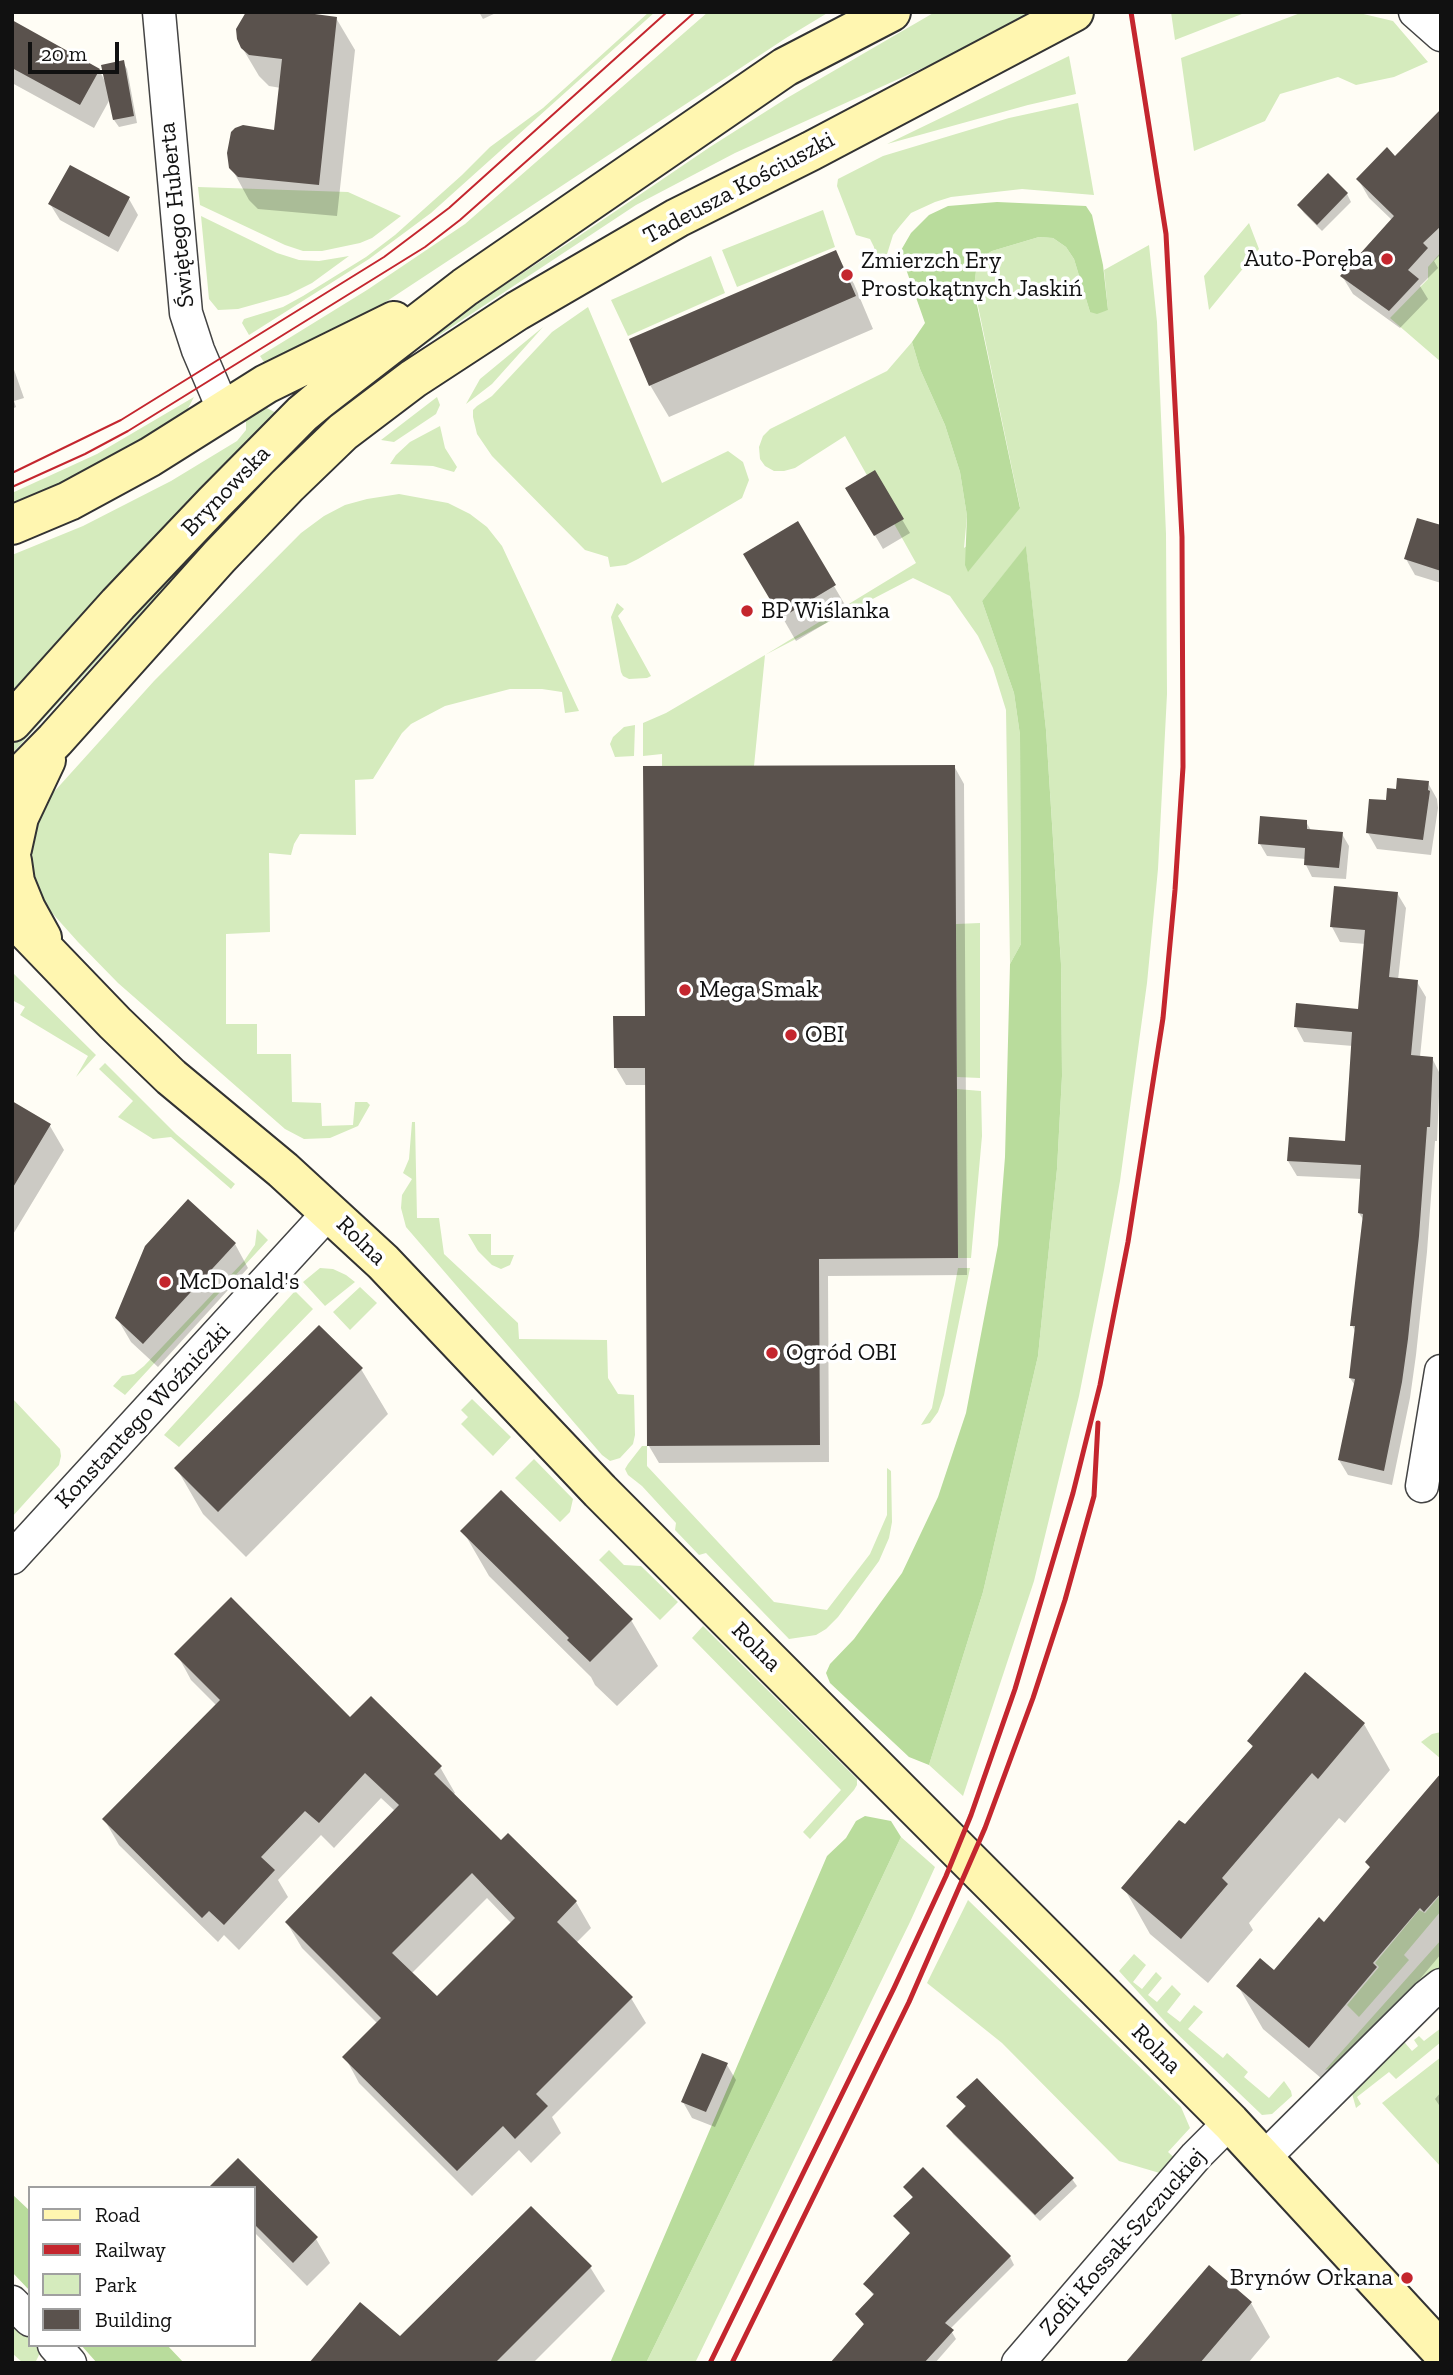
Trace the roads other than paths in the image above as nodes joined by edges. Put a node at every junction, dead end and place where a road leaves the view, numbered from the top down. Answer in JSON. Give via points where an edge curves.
{"nodes":[{"id":1,"x":159,"y":12,"type":"edge"},
{"id":2,"x":891,"y":12,"type":"edge"},
{"id":3,"x":1074,"y":12,"type":"edge"},
{"id":4,"x":1415,"y":12,"type":"edge"},
{"id":5,"x":1441,"y":35,"type":"edge"},
{"id":6,"x":465,"y":287,"type":"junction"},
{"id":7,"x":413,"y":379,"type":"joint"},
{"id":8,"x":223,"y":411,"type":"junction"},
{"id":9,"x":12,"y":525,"type":"edge"},
{"id":10,"x":12,"y":722,"type":"edge"},
{"id":11,"x":55,"y":740,"type":"junction"},
{"id":12,"x":12,"y":784,"type":"edge"},
{"id":13,"x":12,"y":849,"type":"edge"},
{"id":14,"x":12,"y":861,"type":"edge"},
{"id":15,"x":12,"y":916,"type":"edge"},
{"id":16,"x":12,"y":935,"type":"edge"},
{"id":17,"x":55,"y":961,"type":"junction"},
{"id":18,"x":330,"y":1211,"type":"junction"},
{"id":19,"x":1441,"y":1371,"type":"edge"},
{"id":20,"x":1422,"y":1486,"type":"dead end"},
{"id":21,"x":12,"y":1558,"type":"edge"},
{"id":22,"x":1441,"y":1985,"type":"edge"},
{"id":23,"x":1230,"y":2122,"type":"junction"},
{"id":24,"x":1264,"y":2159,"type":"junction"},
{"id":25,"x":12,"y":2302,"type":"edge"},
{"id":26,"x":28,"y":2318,"type":"edge"},
{"id":27,"x":56,"y":2347,"type":"edge"},
{"id":28,"x":1441,"y":2351,"type":"edge"},
{"id":29,"x":70,"y":2363,"type":"edge"},
{"id":30,"x":1018,"y":2363,"type":"edge"}],
"edges":[{"from":1,"to":8,"type":"street","name":"Świętego Huberta","via":[[186,313]]},
{"from":2,"to":6,"type":"main road","via":[[785,67]]},
{"from":3,"to":7,"type":"main road","name":"Tadeusza Kościuszki","via":[[677,218],[517,311]]},
{"from":4,"to":5,"type":"street"},
{"from":6,"to":8,"type":"main road","via":[[266,384]]},
{"from":6,"to":10,"type":"main road","name":"Brynowska","via":[[302,414],[135,585]]},
{"from":7,"to":11,"type":"main road","name":"Brynowska","via":[[343,432],[287,486]]},
{"from":8,"to":9,"type":"main road","via":[[69,501]]},
{"from":11,"to":12,"type":"main road","name":"Brynowska"},
{"from":11,"to":13,"type":"main road","via":[[19,817]]},
{"from":14,"to":17,"type":"main road","via":[[26,909]]},
{"from":15,"to":17,"type":"main road","name":"Rolna"},
{"from":16,"to":17,"type":"main road","name":"Rolna"},
{"from":17,"to":18,"type":"main road","name":"Rolna","via":[[172,1077]]},
{"from":18,"to":21,"type":"street","name":"Konstantego Woźniczki"},
{"from":18,"to":23,"type":"main road","name":"Rolna","via":[[600,1491]]},
{"from":19,"to":20,"type":"street"},
{"from":22,"to":24,"type":"street"},
{"from":23,"to":24,"type":"main road","name":"Rolna"},
{"from":23,"to":30,"type":"street","name":"Zofii Kossak-Szczuckiej"},
{"from":24,"to":28,"type":"main road","name":"Rolna"},
{"from":25,"to":26,"type":"street"},
{"from":27,"to":29,"type":"street"}]}
